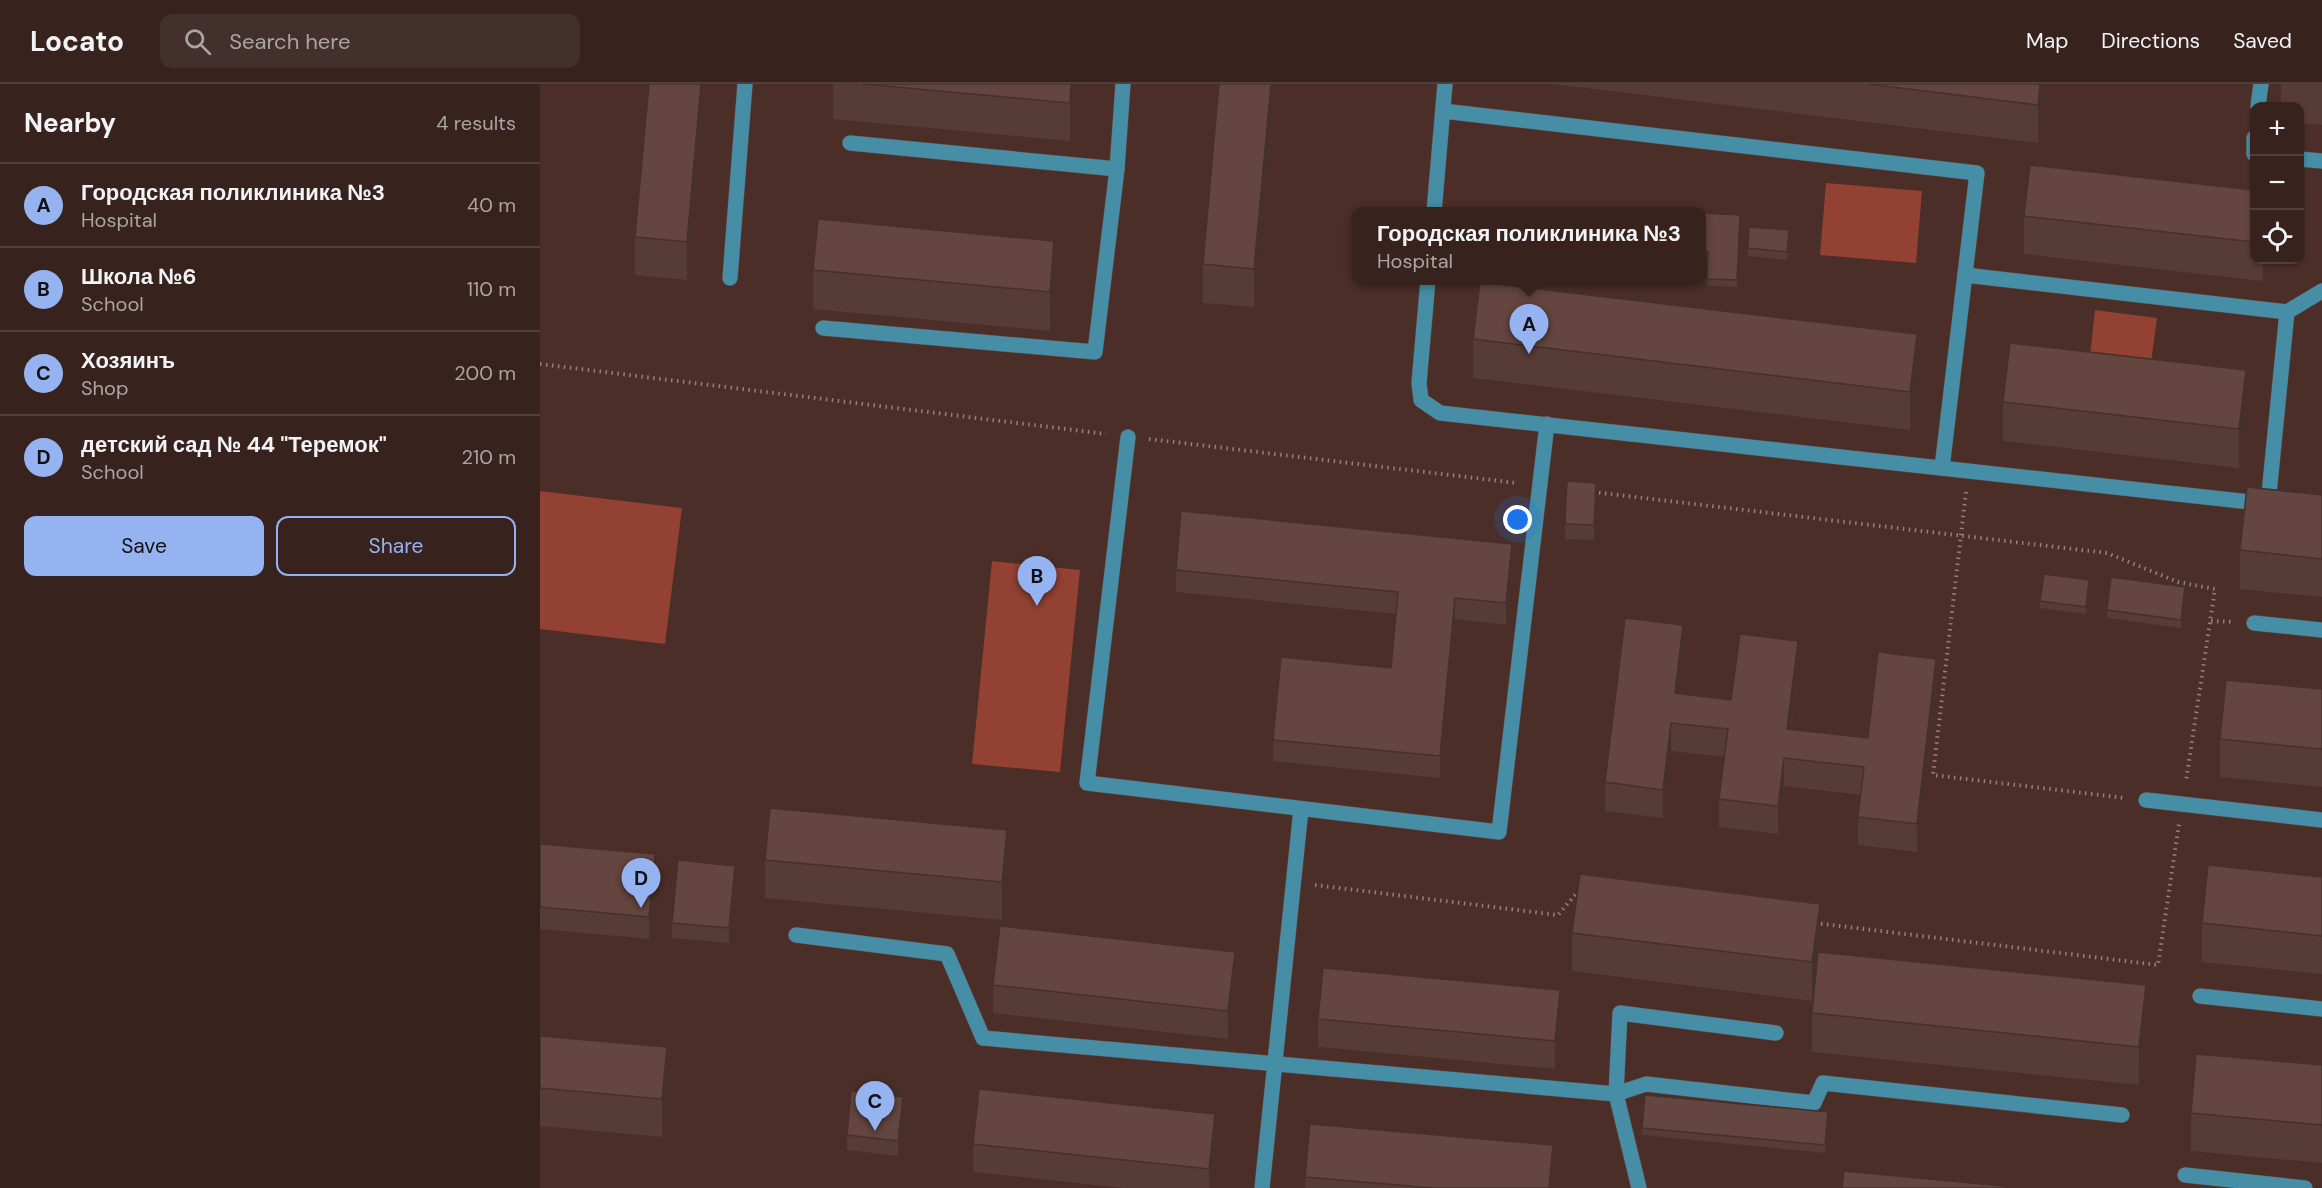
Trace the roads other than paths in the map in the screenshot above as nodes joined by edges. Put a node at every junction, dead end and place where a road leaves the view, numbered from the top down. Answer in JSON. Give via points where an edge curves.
{"nodes":[{"id":1,"x":745,"y":84,"type":"edge"},
{"id":2,"x":1123,"y":84,"type":"edge"},
{"id":3,"x":1445,"y":84,"type":"edge"},
{"id":4,"x":2261,"y":84,"type":"edge"},
{"id":5,"x":2259,"y":102,"type":"edge"},
{"id":6,"x":1443,"y":111,"type":"junction"},
{"id":7,"x":850,"y":143,"type":"dead end"},
{"id":8,"x":2304,"y":159,"type":"edge"},
{"id":9,"x":2322,"y":161,"type":"edge"},
{"id":10,"x":1117,"y":169,"type":"junction"},
{"id":11,"x":1434,"y":207,"type":"edge"},
{"id":12,"x":1965,"y":276,"type":"junction"},
{"id":13,"x":730,"y":278,"type":"dead end"},
{"id":14,"x":1428,"y":285,"type":"edge"},
{"id":15,"x":2322,"y":291,"type":"edge"},
{"id":16,"x":2287,"y":312,"type":"junction"},
{"id":17,"x":823,"y":328,"type":"dead end"},
{"id":18,"x":1547,"y":424,"type":"junction"},
{"id":19,"x":1128,"y":437,"type":"road end"},
{"id":20,"x":1942,"y":468,"type":"junction"},
{"id":21,"x":2254,"y":624,"type":"dead end"},
{"id":22,"x":2322,"y":630,"type":"edge"},
{"id":23,"x":2146,"y":800,"type":"road end"},
{"id":24,"x":1301,"y":809,"type":"junction"},
{"id":25,"x":2322,"y":820,"type":"edge"},
{"id":26,"x":796,"y":935,"type":"dead end"},
{"id":27,"x":2200,"y":996,"type":"dead end"},
{"id":28,"x":2322,"y":1009,"type":"edge"},
{"id":29,"x":1776,"y":1033,"type":"dead end"},
{"id":30,"x":1275,"y":1065,"type":"junction"},
{"id":31,"x":1616,"y":1094,"type":"junction"},
{"id":32,"x":2122,"y":1115,"type":"dead end"},
{"id":33,"x":2185,"y":1175,"type":"dead end"},
{"id":34,"x":1262,"y":1188,"type":"edge"},
{"id":35,"x":1639,"y":1188,"type":"edge"},
{"id":36,"x":2305,"y":1188,"type":"edge"}],
"edges":[{"from":1,"to":13,"type":"lane"},
{"from":2,"to":10,"type":"lane"},
{"from":3,"to":6,"type":"lane"},
{"from":4,"to":5,"type":"lane"},
{"from":6,"to":11,"type":"lane"},
{"from":6,"to":12,"type":"lane","via":[[1977,173]]},
{"from":7,"to":10,"type":"lane"},
{"from":8,"to":9,"type":"lane"},
{"from":10,"to":17,"type":"lane","via":[[1095,352]]},
{"from":12,"to":16,"type":"lane"},
{"from":12,"to":20,"type":"lane"},
{"from":14,"to":18,"type":"lane","via":[[1421,400],[1440,413]]},
{"from":15,"to":16,"type":"lane"},
{"from":16,"to":20,"type":"lane","via":[[2268,504]]},
{"from":18,"to":20,"type":"lane"},
{"from":18,"to":24,"type":"lane","via":[[1499,832]]},
{"from":19,"to":24,"type":"lane","via":[[1087,783]]},
{"from":21,"to":22,"type":"lane"},
{"from":23,"to":25,"type":"lane"},
{"from":24,"to":30,"type":"lane"},
{"from":26,"to":30,"type":"lane","via":[[947,954],[983,1038]]},
{"from":27,"to":28,"type":"lane"},
{"from":29,"to":31,"type":"lane","via":[[1620,1013]]},
{"from":30,"to":31,"type":"lane"},
{"from":30,"to":34,"type":"lane"},
{"from":31,"to":32,"type":"lane","via":[[1646,1084],[1814,1103],[1823,1083]]},
{"from":31,"to":35,"type":"lane"},
{"from":33,"to":36,"type":"lane"}]}
